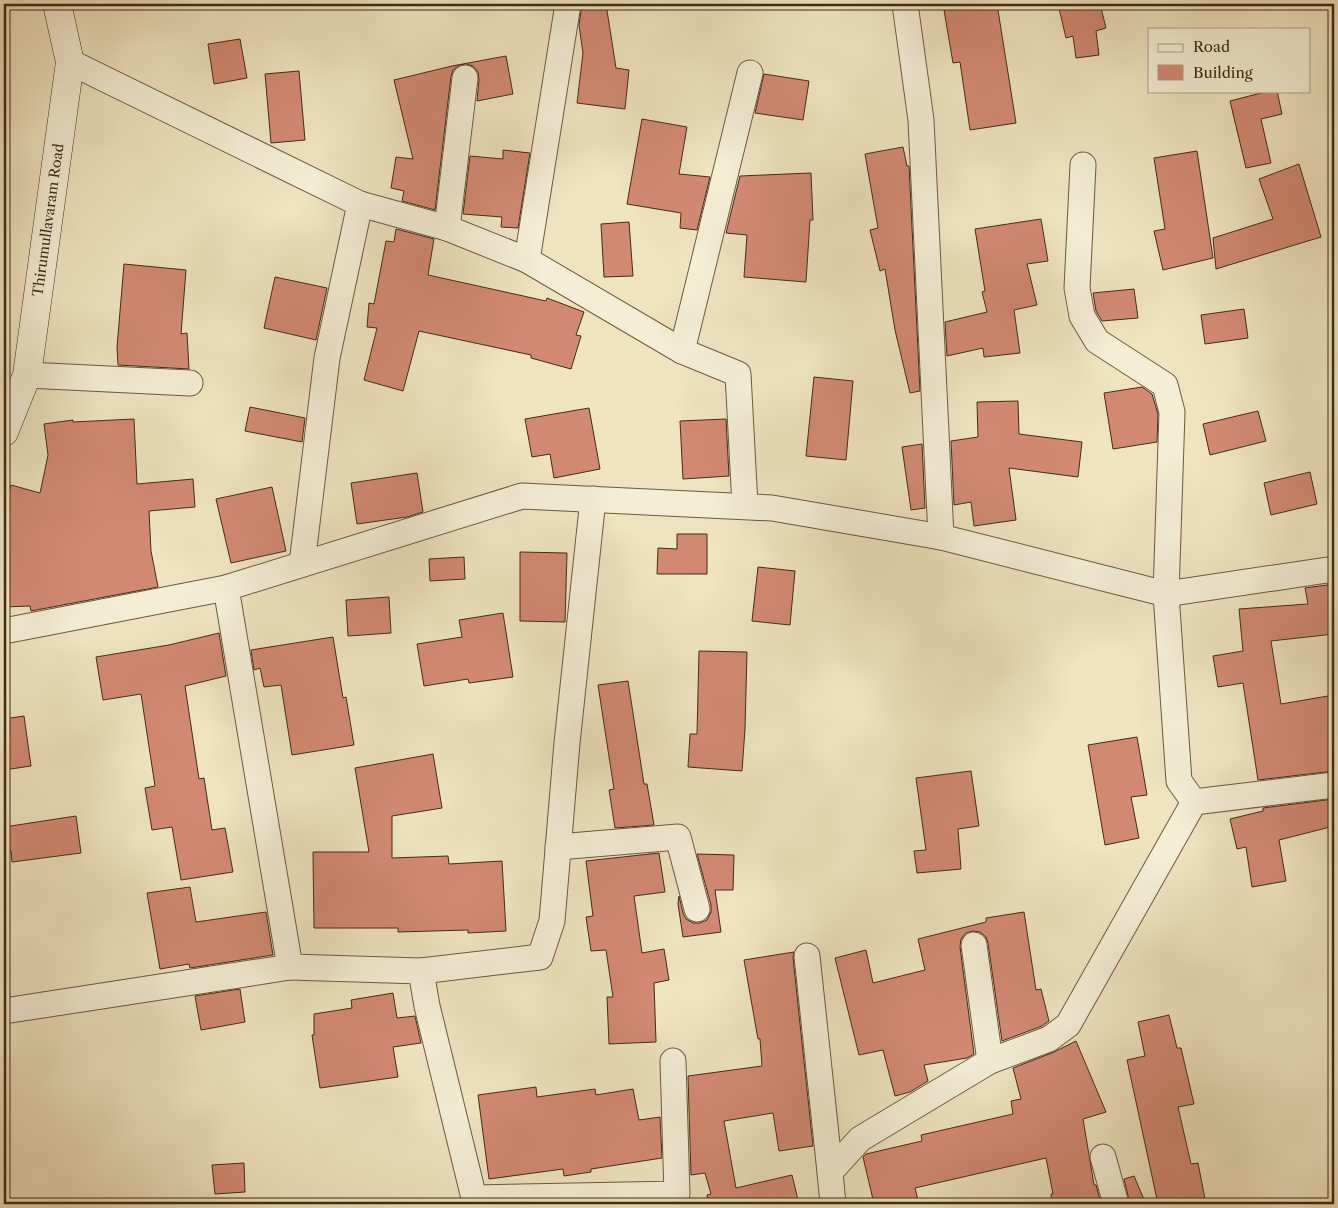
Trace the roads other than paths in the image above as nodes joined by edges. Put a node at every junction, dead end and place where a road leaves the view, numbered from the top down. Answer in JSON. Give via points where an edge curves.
{"nodes":[{"id":1,"x":57,"y":4,"type":"edge"},
{"id":2,"x":568,"y":4,"type":"edge"},
{"id":3,"x":905,"y":4,"type":"edge"},
{"id":4,"x":70,"y":62,"type":"junction"},
{"id":5,"x":750,"y":73,"type":"dead end"},
{"id":6,"x":465,"y":78,"type":"dead end"},
{"id":7,"x":1083,"y":165,"type":"dead end"},
{"id":8,"x":360,"y":204,"type":"junction"},
{"id":9,"x":447,"y":228,"type":"junction"},
{"id":10,"x":527,"y":260,"type":"junction"},
{"id":11,"x":682,"y":351,"type":"junction"},
{"id":12,"x":27,"y":375,"type":"junction"},
{"id":13,"x":190,"y":383,"type":"dead end"},
{"id":14,"x":4,"y":432,"type":"edge"},
{"id":15,"x":593,"y":499,"type":"junction"},
{"id":16,"x":745,"y":506,"type":"junction"},
{"id":17,"x":941,"y":537,"type":"junction"},
{"id":18,"x":302,"y":564,"type":"junction"},
{"id":19,"x":1334,"y":569,"type":"edge"},
{"id":20,"x":226,"y":588,"type":"junction"},
{"id":21,"x":1166,"y":594,"type":"junction"},
{"id":22,"x":4,"y":631,"type":"edge"},
{"id":23,"x":1334,"y":786,"type":"edge"},
{"id":24,"x":1194,"y":802,"type":"junction"},
{"id":25,"x":558,"y":848,"type":"junction"},
{"id":26,"x":697,"y":910,"type":"dead end"},
{"id":27,"x":974,"y":945,"type":"dead end"},
{"id":28,"x":808,"y":956,"type":"dead end"},
{"id":29,"x":290,"y":968,"type":"junction"},
{"id":30,"x":421,"y":971,"type":"junction"},
{"id":31,"x":4,"y":1011,"type":"edge"},
{"id":32,"x":673,"y":1061,"type":"dead end"},
{"id":33,"x":990,"y":1061,"type":"junction"},
{"id":34,"x":1103,"y":1156,"type":"dead end"},
{"id":35,"x":830,"y":1172,"type":"junction"},
{"id":36,"x":833,"y":1204,"type":"edge"},
{"id":37,"x":1116,"y":1204,"type":"edge"}],
"edges":[{"from":1,"to":4,"type":"street","name":"Thirumullavaram Road"},
{"from":2,"to":10,"type":"street"},
{"from":3,"to":17,"type":"street","via":[[921,120]]},
{"from":4,"to":8,"type":"street"},
{"from":4,"to":12,"type":"street","name":"Thirumullavaram Road"},
{"from":5,"to":11,"type":"street"},
{"from":6,"to":9,"type":"street"},
{"from":7,"to":21,"type":"street","via":[[1077,288],[1082,316],[1098,341],[1165,385],[1172,412]]},
{"from":8,"to":9,"type":"street"},
{"from":8,"to":18,"type":"street","via":[[328,358]]},
{"from":9,"to":10,"type":"street"},
{"from":10,"to":11,"type":"street"},
{"from":11,"to":16,"type":"street","via":[[738,374]]},
{"from":12,"to":13,"type":"street"},
{"from":12,"to":14,"type":"street","name":"Thirumullavaram Road"},
{"from":15,"to":16,"type":"street"},
{"from":15,"to":18,"type":"street","via":[[522,496]]},
{"from":15,"to":25,"type":"street"},
{"from":16,"to":17,"type":"street"},
{"from":17,"to":21,"type":"street"},
{"from":18,"to":20,"type":"street"},
{"from":19,"to":21,"type":"street"},
{"from":20,"to":22,"type":"street"},
{"from":20,"to":29,"type":"street"},
{"from":21,"to":24,"type":"street","via":[[1179,781]]},
{"from":23,"to":24,"type":"street"},
{"from":24,"to":33,"type":"street","via":[[1068,1025],[1049,1039]]},
{"from":25,"to":26,"type":"street","via":[[678,837]]},
{"from":25,"to":30,"type":"street","via":[[552,921],[540,957]]},
{"from":27,"to":33,"type":"street"},
{"from":28,"to":35,"type":"street"},
{"from":29,"to":30,"type":"street"},
{"from":29,"to":31,"type":"street"},
{"from":30,"to":32,"type":"street","via":[[474,1198],[676,1194]]},
{"from":33,"to":35,"type":"street","via":[[860,1139]]},
{"from":34,"to":37,"type":"street"},
{"from":35,"to":36,"type":"street"}]}
